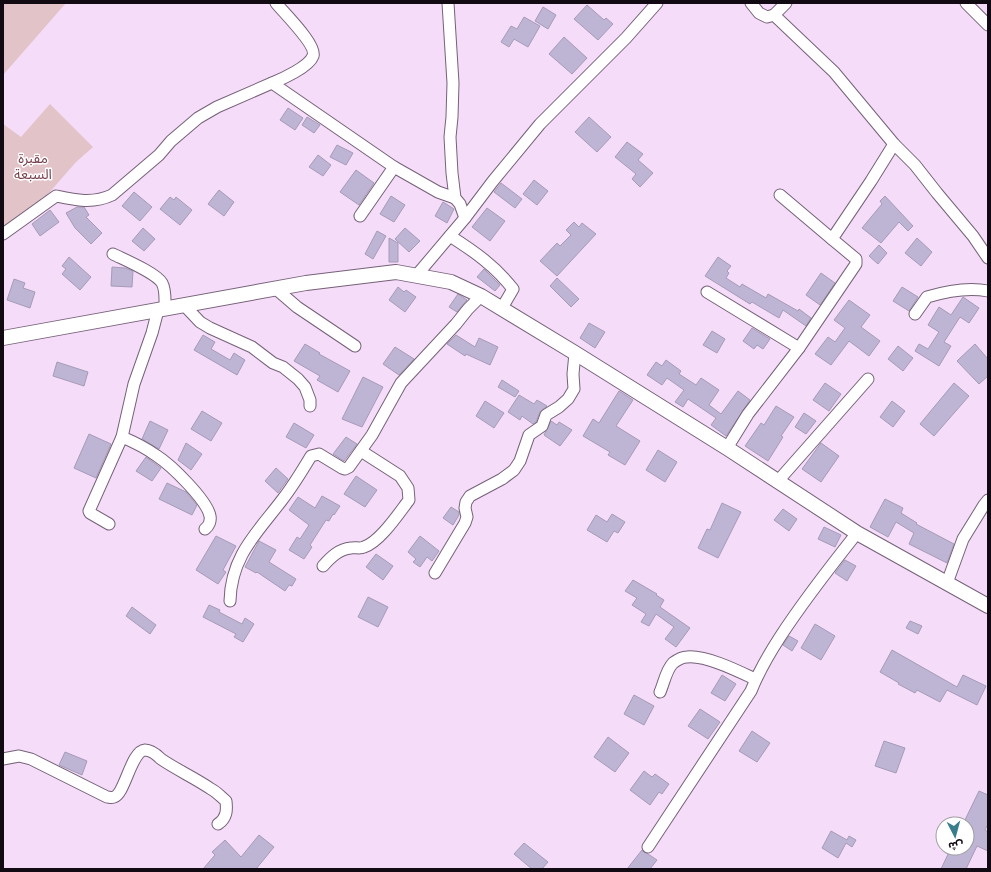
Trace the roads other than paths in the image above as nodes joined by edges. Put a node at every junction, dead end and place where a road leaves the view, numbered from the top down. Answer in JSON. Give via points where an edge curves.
{"nodes":[{"id":1,"x":276,"y":3,"type":"edge"},
{"id":2,"x":448,"y":3,"type":"edge"},
{"id":3,"x":657,"y":3,"type":"edge"},
{"id":4,"x":751,"y":3,"type":"edge"},
{"id":5,"x":786,"y":3,"type":"edge"},
{"id":6,"x":966,"y":3,"type":"edge"},
{"id":7,"x":774,"y":15,"type":"junction"},
{"id":8,"x":988,"y":25,"type":"edge"},
{"id":9,"x":272,"y":83,"type":"junction"},
{"id":10,"x":894,"y":144,"type":"junction"},
{"id":11,"x":394,"y":167,"type":"junction"},
{"id":12,"x":780,"y":195,"type":"dead end"},
{"id":13,"x":455,"y":198,"type":"junction"},
{"id":14,"x":360,"y":216,"type":"dead end"},
{"id":15,"x":465,"y":218,"type":"junction"},
{"id":16,"x":3,"y":234,"type":"edge"},
{"id":17,"x":450,"y":236,"type":"junction"},
{"id":18,"x":832,"y":239,"type":"junction"},
{"id":19,"x":113,"y":254,"type":"dead end"},
{"id":20,"x":988,"y":258,"type":"edge"},
{"id":21,"x":416,"y":276,"type":"junction"},
{"id":22,"x":275,"y":288,"type":"junction"},
{"id":23,"x":988,"y":291,"type":"edge"},
{"id":24,"x":707,"y":292,"type":"dead end"},
{"id":25,"x":481,"y":296,"type":"junction"},
{"id":26,"x":184,"y":306,"type":"junction"},
{"id":27,"x":502,"y":308,"type":"junction"},
{"id":28,"x":162,"y":309,"type":"junction"},
{"id":29,"x":915,"y":314,"type":"dead end"},
{"id":30,"x":3,"y":338,"type":"edge"},
{"id":31,"x":355,"y":346,"type":"dead end"},
{"id":32,"x":799,"y":348,"type":"junction"},
{"id":33,"x":575,"y":353,"type":"junction"},
{"id":34,"x":868,"y":379,"type":"dead end"},
{"id":35,"x":310,"y":406,"type":"dead end"},
{"id":36,"x":122,"y":437,"type":"junction"},
{"id":37,"x":727,"y":448,"type":"junction"},
{"id":38,"x":361,"y":451,"type":"junction"},
{"id":39,"x":778,"y":481,"type":"junction"},
{"id":40,"x":988,"y":500,"type":"edge"},
{"id":41,"x":109,"y":524,"type":"dead end"},
{"id":42,"x":204,"y":529,"type":"dead end"},
{"id":43,"x":857,"y":533,"type":"junction"},
{"id":44,"x":323,"y":566,"type":"dead end"},
{"id":45,"x":435,"y":572,"type":"dead end"},
{"id":46,"x":947,"y":583,"type":"junction"},
{"id":47,"x":230,"y":601,"type":"dead end"},
{"id":48,"x":988,"y":606,"type":"edge"},
{"id":49,"x":755,"y":679,"type":"junction"},
{"id":50,"x":660,"y":692,"type":"dead end"},
{"id":51,"x":3,"y":759,"type":"edge"},
{"id":52,"x":218,"y":824,"type":"dead end"},
{"id":53,"x":648,"y":847,"type":"dead end"}],
"edges":[{"from":1,"to":9,"type":"street","via":[[313,48],[314,55],[310,62],[287,77]]},
{"from":2,"to":13,"type":"street","via":[[452,83],[451,152]]},
{"from":3,"to":15,"type":"street","via":[[626,38],[540,124]]},
{"from":4,"to":7,"type":"street","via":[[767,17]]},
{"from":5,"to":7,"type":"street"},
{"from":6,"to":8,"type":"street"},
{"from":7,"to":10,"type":"street","via":[[834,72]]},
{"from":9,"to":11,"type":"street"},
{"from":9,"to":16,"type":"street","via":[[198,118],[112,195],[86,201],[56,196]]},
{"from":10,"to":18,"type":"street"},
{"from":10,"to":20,"type":"street","via":[[915,165]]},
{"from":11,"to":13,"type":"street","via":[[438,192]]},
{"from":11,"to":14,"type":"street"},
{"from":12,"to":18,"type":"street"},
{"from":13,"to":15,"type":"street"},
{"from":15,"to":17,"type":"street"},
{"from":17,"to":21,"type":"street"},
{"from":17,"to":27,"type":"street","via":[[481,257],[501,274],[513,289]]},
{"from":18,"to":32,"type":"street","via":[[856,259],[856,264]]},
{"from":19,"to":28,"type":"street","via":[[155,275],[164,290]]},
{"from":21,"to":22,"type":"street","via":[[396,272]]},
{"from":21,"to":25,"type":"street","via":[[451,282]]},
{"from":22,"to":26,"type":"street"},
{"from":22,"to":31,"type":"street","via":[[297,307]]},
{"from":23,"to":29,"type":"street","via":[[952,291],[927,297]]},
{"from":24,"to":32,"type":"street"},
{"from":25,"to":27,"type":"street"},
{"from":25,"to":38,"type":"street","via":[[401,383]]},
{"from":26,"to":28,"type":"street"},
{"from":26,"to":35,"type":"street","via":[[200,322],[252,347],[273,363],[283,367],[305,387]]},
{"from":27,"to":33,"type":"street"},
{"from":28,"to":30,"type":"street"},
{"from":28,"to":36,"type":"street","via":[[134,384]]},
{"from":32,"to":37,"type":"street","via":[[748,414]]},
{"from":33,"to":37,"type":"street"},
{"from":33,"to":45,"type":"street","via":[[574,389],[568,399],[546,415],[542,426],[529,435],[514,470],[470,496],[466,502],[465,523]]},
{"from":34,"to":39,"type":"street"},
{"from":36,"to":41,"type":"street","via":[[89,511]]},
{"from":36,"to":42,"type":"street","via":[[151,452],[179,474],[210,515],[208,527]]},
{"from":37,"to":39,"type":"street"},
{"from":38,"to":44,"type":"street","via":[[400,476],[408,488],[410,500],[380,537],[364,547],[340,551]]},
{"from":38,"to":47,"type":"street","via":[[345,469],[319,454],[311,456],[241,556],[233,574]]},
{"from":39,"to":43,"type":"street"},
{"from":40,"to":46,"type":"street","via":[[963,539]]},
{"from":43,"to":46,"type":"street"},
{"from":43,"to":49,"type":"street","via":[[810,593]]},
{"from":46,"to":48,"type":"street"},
{"from":49,"to":50,"type":"street","via":[[716,662],[688,656],[672,664]]},
{"from":49,"to":53,"type":"street","via":[[723,735]]},
{"from":51,"to":52,"type":"street","via":[[19,756],[31,759],[112,798],[118,793],[135,757],[139,752],[146,750],[213,790],[226,801],[227,812]]}]}
